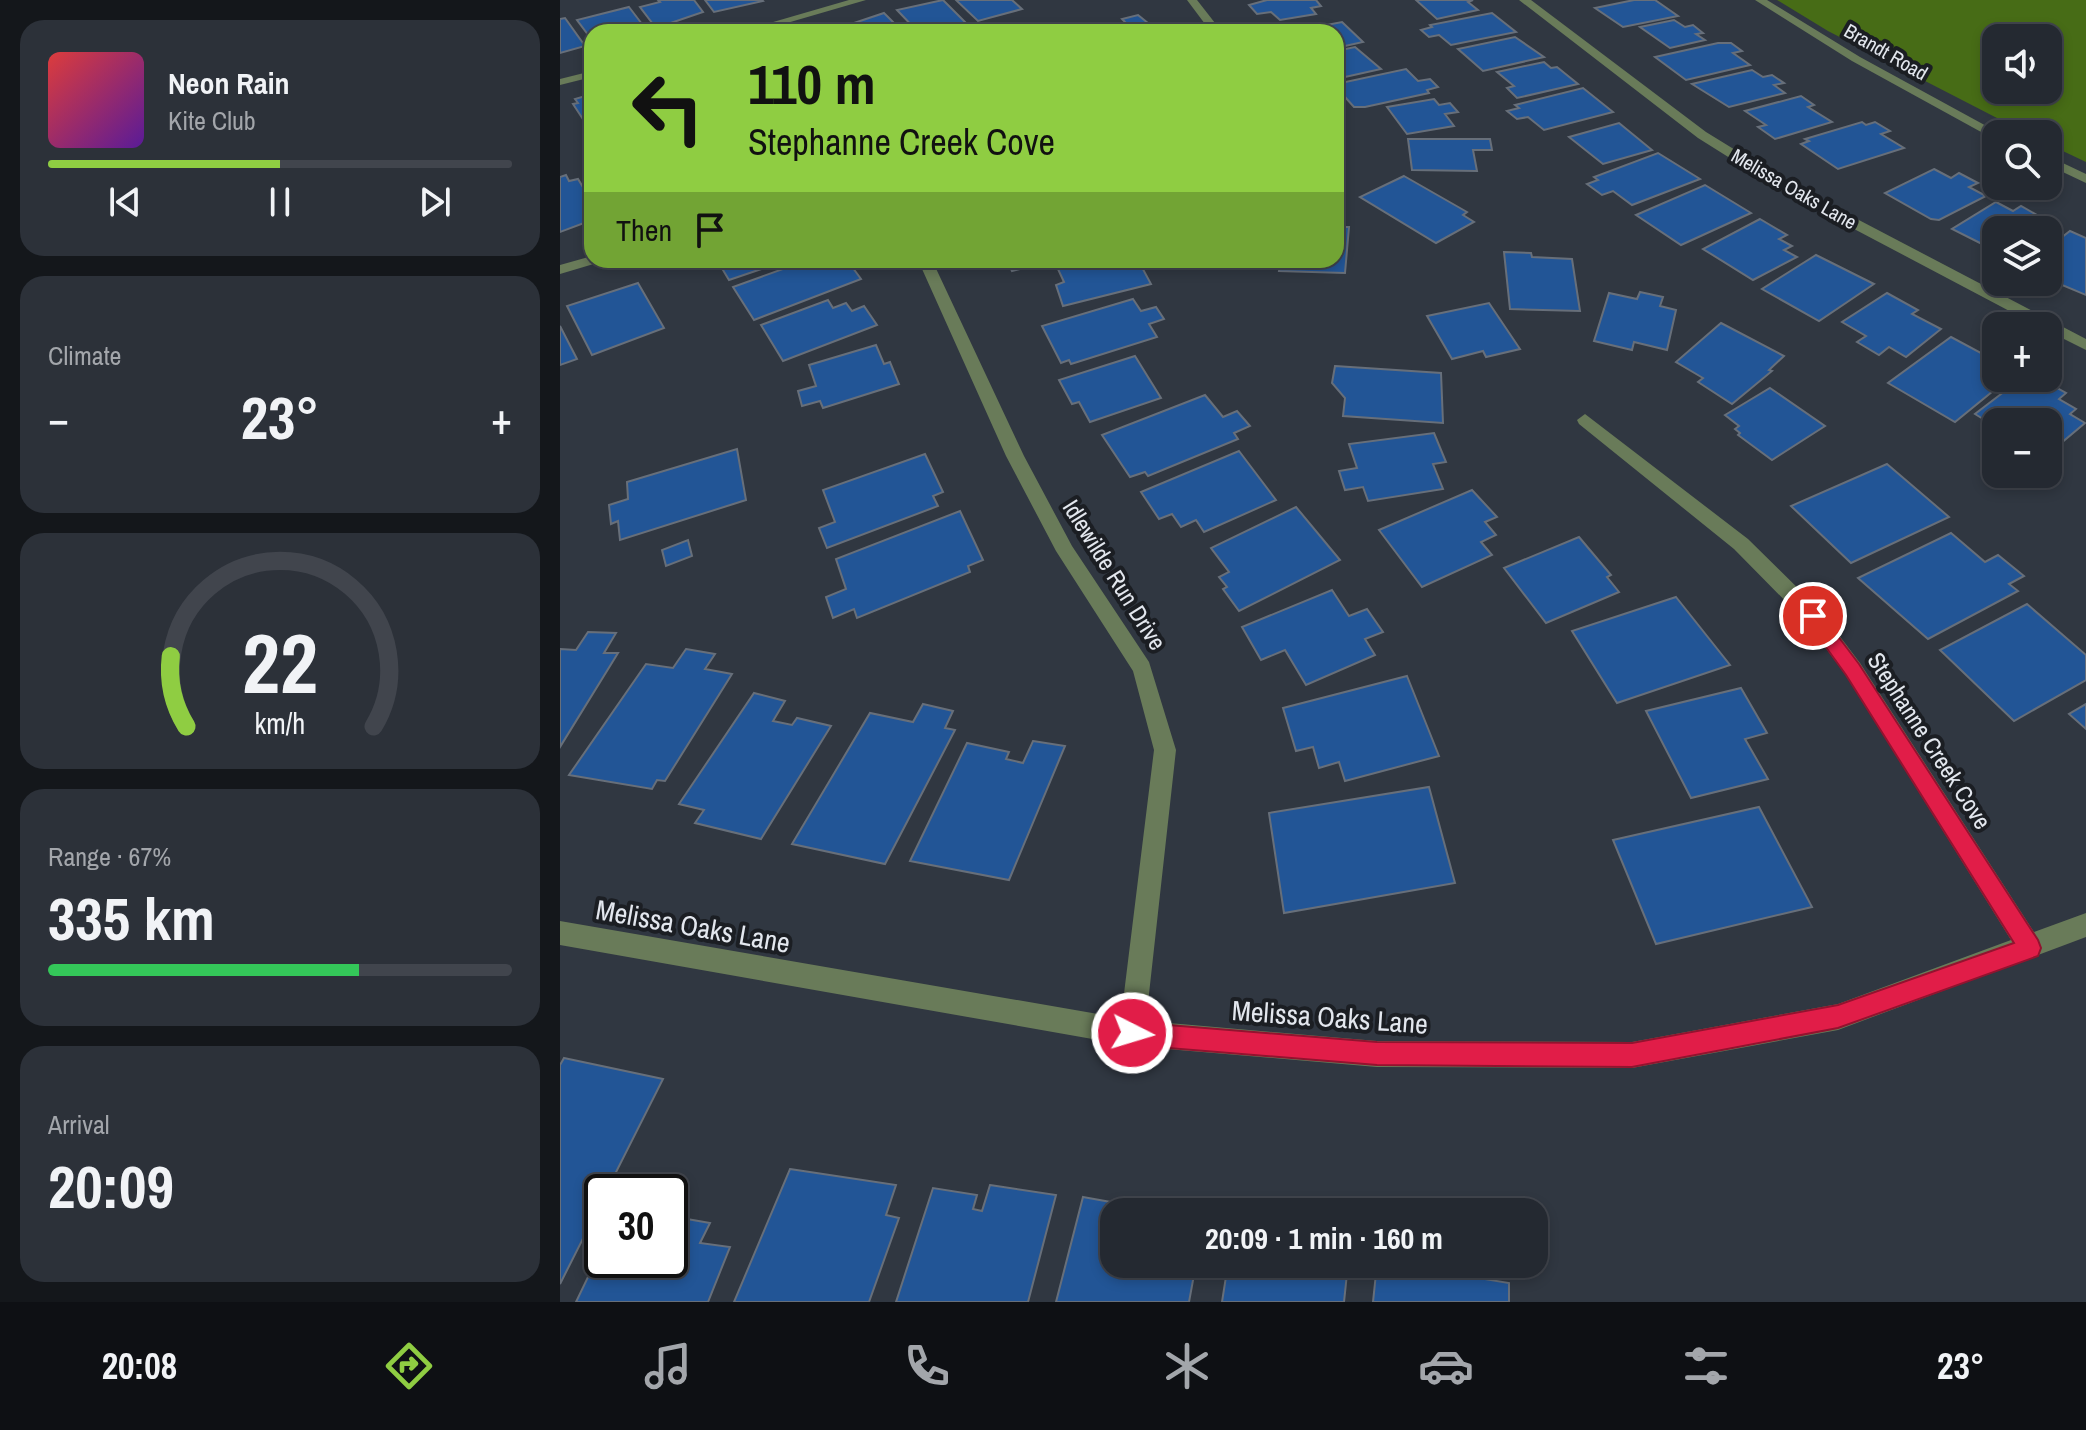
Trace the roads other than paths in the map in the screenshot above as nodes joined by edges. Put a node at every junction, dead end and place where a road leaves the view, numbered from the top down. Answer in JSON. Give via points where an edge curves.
{"nodes":[{"id":1,"x":861,"y":0,"type":"edge"},
{"id":2,"x":1192,"y":0,"type":"edge"},
{"id":3,"x":1524,"y":0,"type":"edge"},
{"id":4,"x":1760,"y":0,"type":"edge"},
{"id":5,"x":773,"y":24,"type":"edge"},
{"id":6,"x":1211,"y":24,"type":"edge"},
{"id":7,"x":584,"y":76,"type":"edge"},
{"id":8,"x":560,"y":82,"type":"edge"},
{"id":9,"x":1982,"y":127,"type":"edge"},
{"id":10,"x":2062,"y":167,"type":"edge"},
{"id":11,"x":2086,"y":179,"type":"edge"},
{"id":12,"x":584,"y":262,"type":"edge"},
{"id":13,"x":929,"y":268,"type":"edge"},
{"id":14,"x":560,"y":270,"type":"edge"},
{"id":15,"x":2086,"y":345,"type":"edge"},
{"id":16,"x":1585,"y":420,"type":"dead end"},
{"id":17,"x":2086,"y":925,"type":"edge"},
{"id":18,"x":560,"y":933,"type":"edge"},
{"id":19,"x":2030,"y":948,"type":"junction"},
{"id":20,"x":1132,"y":1033,"type":"junction"}],
"edges":[{"from":1,"to":5,"type":"street"},
{"from":2,"to":6,"type":"street"},
{"from":3,"to":15,"type":"street","name":"Melissa Oaks Lane","via":[[1702,135],[1776,181]]},
{"from":4,"to":9,"type":"street","name":"Brandt Road"},
{"from":7,"to":8,"type":"street"},
{"from":10,"to":11,"type":"street"},
{"from":12,"to":14,"type":"street"},
{"from":13,"to":20,"type":"street","name":"Idlewilde Run Drive","via":[[1065,551],[1142,668],[1165,750]]},
{"from":16,"to":19,"type":"street","name":"Stephanne Creek Cove","via":[[1741,544],[1813,616],[1853,669]]},
{"from":17,"to":19,"type":"street","name":"Melissa Oaks Lane"},
{"from":18,"to":20,"type":"street","name":"Melissa Oaks Lane"},
{"from":19,"to":20,"type":"street","name":"Melissa Oaks Lane","via":[[1838,1017],[1632,1055],[1377,1054]]}]}
